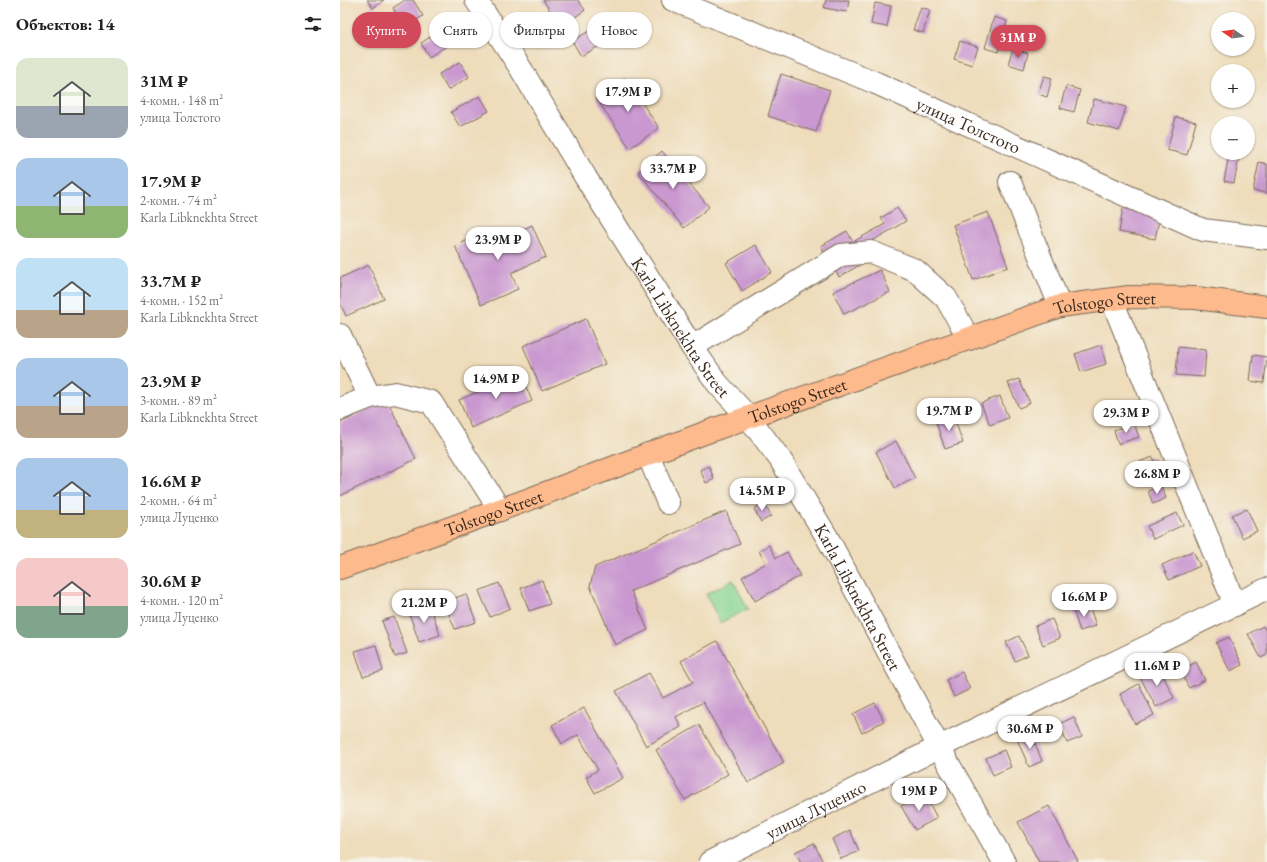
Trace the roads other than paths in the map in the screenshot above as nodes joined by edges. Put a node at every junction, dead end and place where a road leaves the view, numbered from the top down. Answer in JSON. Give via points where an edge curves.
{"nodes":[{"id":1,"x":476,"y":0,"type":"edge"},
{"id":2,"x":672,"y":0,"type":"edge"},
{"id":3,"x":1010,"y":182,"type":"dead end"},
{"id":4,"x":1267,"y":238,"type":"edge"},
{"id":5,"x":1112,"y":300,"type":"junction"},
{"id":6,"x":1060,"y":306,"type":"junction"},
{"id":7,"x":1267,"y":307,"type":"edge"},
{"id":8,"x":340,"y":335,"type":"edge"},
{"id":9,"x":970,"y":339,"type":"junction"},
{"id":10,"x":692,"y":347,"type":"junction"},
{"id":11,"x":370,"y":397,"type":"junction"},
{"id":12,"x":340,"y":409,"type":"edge"},
{"id":13,"x":749,"y":418,"type":"junction"},
{"id":14,"x":648,"y":454,"type":"junction"},
{"id":15,"x":668,"y":503,"type":"dead end"},
{"id":16,"x":500,"y":510,"type":"junction"},
{"id":17,"x":340,"y":568,"type":"edge"},
{"id":18,"x":1267,"y":589,"type":"edge"},
{"id":19,"x":1235,"y":605,"type":"junction"},
{"id":20,"x":939,"y":747,"type":"junction"},
{"id":21,"x":710,"y":862,"type":"edge"},
{"id":22,"x":1004,"y":862,"type":"edge"}],
"edges":[{"from":1,"to":10,"type":"street","name":"Karla Libknekhta Street"},
{"from":2,"to":4,"type":"street","name":"улица Толстого","via":[[876,83],[1203,230]]},
{"from":3,"to":6,"type":"street"},
{"from":5,"to":6,"type":"main road","name":"Tolstogo Street"},
{"from":5,"to":7,"type":"main road","name":"Tolstogo Street","via":[[1129,297],[1196,298]]},
{"from":5,"to":19,"type":"street"},
{"from":6,"to":9,"type":"main road","name":"Tolstogo Street"},
{"from":8,"to":11,"type":"street"},
{"from":9,"to":10,"type":"street","via":[[946,298],[915,270],[871,252],[841,255]]},
{"from":9,"to":13,"type":"main road","name":"Tolstogo Street"},
{"from":10,"to":13,"type":"street","name":"Karla Libknekhta Street","via":[[717,383]]},
{"from":11,"to":12,"type":"street"},
{"from":11,"to":16,"type":"street","via":[[395,393],[431,402]]},
{"from":13,"to":14,"type":"main road","name":"Tolstogo Street"},
{"from":13,"to":20,"type":"street","name":"Karla Libknekhta Street","via":[[780,459],[827,537]]},
{"from":14,"to":15,"type":"street"},
{"from":14,"to":16,"type":"main road","name":"Tolstogo Street"},
{"from":16,"to":17,"type":"main road","name":"Tolstogo Street"},
{"from":18,"to":19,"type":"street","name":"улица Луценко"},
{"from":19,"to":20,"type":"street","name":"улица Луценко"},
{"from":20,"to":21,"type":"street","name":"улица Луценко"},
{"from":20,"to":22,"type":"street","name":"Karla Libknekhta Street"}]}
